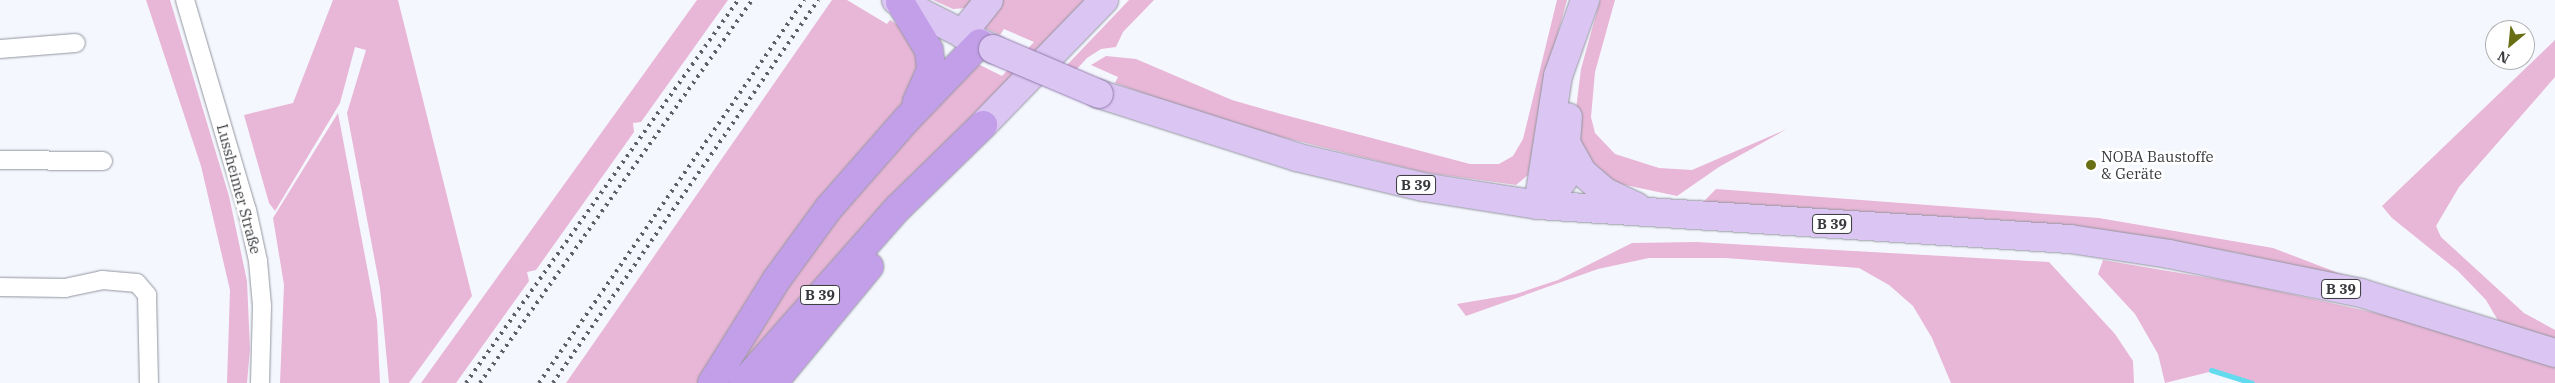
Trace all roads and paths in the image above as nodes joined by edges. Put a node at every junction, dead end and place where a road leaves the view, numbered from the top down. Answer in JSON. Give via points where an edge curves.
{"nodes":[{"id":1,"x":185,"y":0,"type":"edge"},
{"id":2,"x":989,"y":0,"type":"edge"},
{"id":3,"x":1104,"y":0,"type":"edge"},
{"id":4,"x":1585,"y":0,"type":"edge"},
{"id":5,"x":898,"y":1,"type":"edge"},
{"id":6,"x":978,"y":42,"type":"junction"},
{"id":7,"x":76,"y":43,"type":"dead end"},
{"id":8,"x":1570,"y":48,"type":"junction"},
{"id":9,"x":0,"y":49,"type":"edge"},
{"id":10,"x":907,"y":119,"type":"junction"},
{"id":11,"x":983,"y":125,"type":"junction"},
{"id":12,"x":1566,"y":143,"type":"junction"},
{"id":13,"x":0,"y":160,"type":"edge"},
{"id":14,"x":103,"y":161,"type":"dead end"},
{"id":15,"x":1538,"y":204,"type":"junction"},
{"id":16,"x":1649,"y":213,"type":"junction"},
{"id":17,"x":0,"y":286,"type":"edge"},
{"id":18,"x":2555,"y":353,"type":"edge"},
{"id":19,"x":149,"y":383,"type":"edge"},
{"id":20,"x":260,"y":383,"type":"edge"},
{"id":21,"x":712,"y":383,"type":"edge"},
{"id":22,"x":743,"y":383,"type":"edge"},
{"id":23,"x":773,"y":383,"type":"edge"}],
"edges":[{"from":1,"to":20,"type":"street","name":"Lussheimer Straße","via":[[247,210],[258,261],[262,306]]},
{"from":2,"to":6,"type":"main road"},
{"from":3,"to":11,"type":"main road","number":"B 39"},
{"from":4,"to":8,"type":"main road"},
{"from":5,"to":6,"type":"main road"},
{"from":5,"to":10,"type":"highway","number":"B 39","via":[[929,50],[931,70],[925,89]]},
{"from":6,"to":10,"type":"highway","number":"B 39"},
{"from":6,"to":15,"type":"main road","number":"B 39","bridge":true,"via":[[1099,94],[1296,157],[1423,187]]},
{"from":7,"to":9,"type":"street"},
{"from":8,"to":12,"type":"main road"},
{"from":8,"to":15,"type":"main road","via":[[1558,76]]},
{"from":10,"to":21,"type":"highway","number":"B 39","via":[[851,180],[803,241]]},
{"from":11,"to":22,"type":"highway","number":"B 39","via":[[898,208]]},
{"from":11,"to":23,"type":"highway","number":"B 39","via":[[911,218]]},
{"from":12,"to":15,"type":"main road","via":[[1563,180],[1551,196]]},
{"from":12,"to":16,"type":"main road","number":"B 39","via":[[1582,172],[1605,192]]},
{"from":13,"to":14,"type":"street"},
{"from":15,"to":16,"type":"main road","number":"B 39"},
{"from":16,"to":18,"type":"main road","number":"B 39","via":[[2070,239],[2361,293]]},
{"from":17,"to":19,"type":"street","via":[[65,288],[102,280],[137,283],[147,295]]}]}
